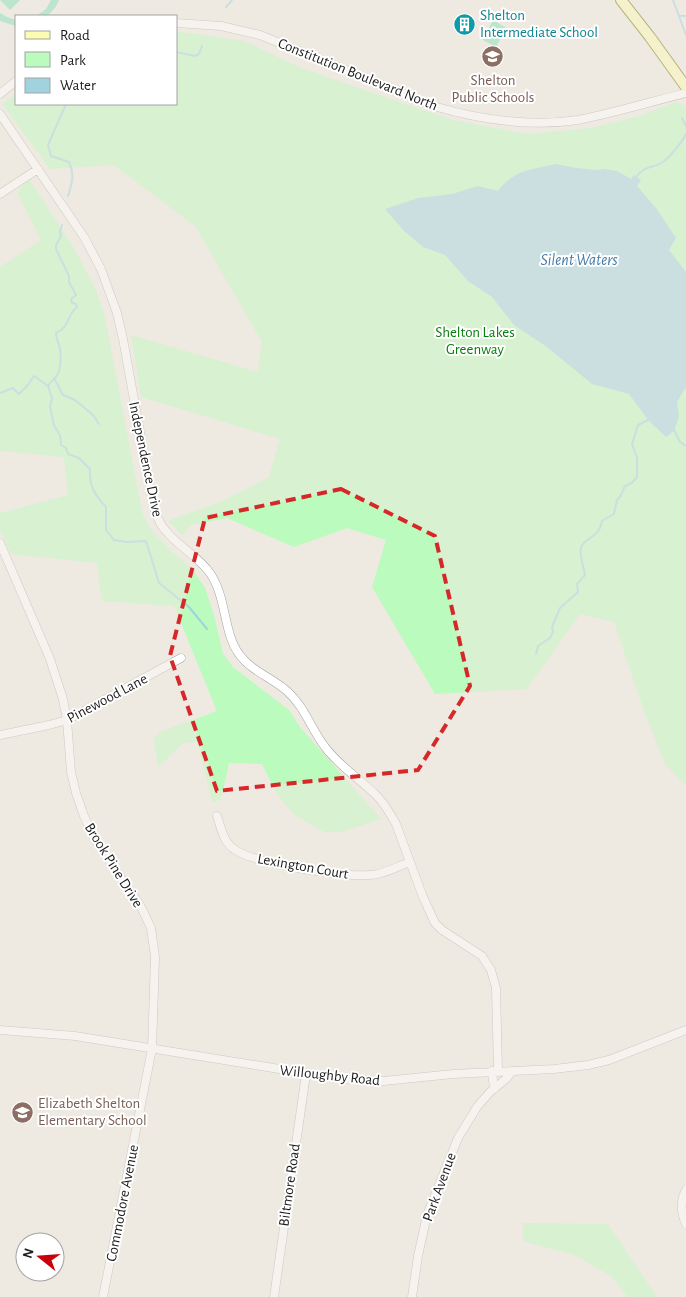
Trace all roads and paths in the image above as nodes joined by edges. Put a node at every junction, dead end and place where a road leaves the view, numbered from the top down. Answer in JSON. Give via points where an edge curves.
{"nodes":[{"id":1,"x":621,"y":0,"type":"edge"},
{"id":2,"x":178,"y":23,"type":"edge"},
{"id":3,"x":15,"y":83,"type":"edge"},
{"id":4,"x":686,"y":87,"type":"edge"},
{"id":5,"x":686,"y":93,"type":"edge"},
{"id":6,"x":0,"y":94,"type":"edge"},
{"id":7,"x":0,"y":114,"type":"edge"},
{"id":8,"x":38,"y":170,"type":"junction"},
{"id":9,"x":0,"y":194,"type":"edge"},
{"id":10,"x":0,"y":543,"type":"edge"},
{"id":11,"x":181,"y":658,"type":"dead end"},
{"id":12,"x":68,"y":720,"type":"junction"},
{"id":13,"x":0,"y":735,"type":"edge"},
{"id":14,"x":217,"y":816,"type":"dead end"},
{"id":15,"x":410,"y":862,"type":"junction"},
{"id":16,"x":0,"y":1030,"type":"edge"},
{"id":17,"x":686,"y":1030,"type":"edge"},
{"id":18,"x":152,"y":1049,"type":"junction"},
{"id":19,"x":495,"y":1071,"type":"junction"},
{"id":20,"x":512,"y":1071,"type":"junction"},
{"id":21,"x":306,"y":1074,"type":"junction"},
{"id":22,"x":494,"y":1089,"type":"junction"},
{"id":23,"x":686,"y":1190,"type":"edge"},
{"id":24,"x":686,"y":1224,"type":"edge"},
{"id":25,"x":106,"y":1297,"type":"edge"},
{"id":26,"x":274,"y":1297,"type":"edge"},
{"id":27,"x":412,"y":1297,"type":"edge"}],
"edges":[{"from":1,"to":4,"type":"main road"},
{"from":2,"to":5,"type":"street","name":"Constitution Boulevard North","via":[[221,26],[260,35],[437,107],[493,120],[577,120]]},
{"from":3,"to":6,"type":"street"},
{"from":7,"to":8,"type":"street","name":"Independence Drive"},
{"from":8,"to":9,"type":"street"},
{"from":8,"to":15,"type":"street","name":"Independence Drive","via":[[84,237],[110,290],[123,339],[153,504],[160,524],[213,577],[239,654],[297,701],[328,750],[379,798],[396,824]]},
{"from":10,"to":12,"type":"street","name":"Brook Pine Drive","via":[[50,659]]},
{"from":11,"to":12,"type":"street","name":"Pinewood Lane"},
{"from":12,"to":13,"type":"street","name":"Pinewood Lane"},
{"from":12,"to":18,"type":"street","name":"Brook Pine Drive","via":[[72,772],[84,816],[94,838],[141,907],[151,928],[155,957]]},
{"from":14,"to":15,"type":"street","name":"Lexington Court","via":[[224,838],[234,849],[269,862],[352,875],[372,875]]},
{"from":15,"to":19,"type":"street","name":"Independence Drive","via":[[435,923],[482,956],[492,970],[496,988]]},
{"from":16,"to":18,"type":"street","name":"Willoughby Road","via":[[75,1036]]},
{"from":17,"to":20,"type":"street","name":"Willoughby Road","via":[[588,1065]]},
{"from":18,"to":21,"type":"street","name":"Willoughby Road"},
{"from":18,"to":25,"type":"street","name":"Commodore Avenue"},
{"from":19,"to":20,"type":"street","name":"Willoughby Road"},
{"from":19,"to":21,"type":"street","name":"Willoughby Road","via":[[379,1082]]},
{"from":19,"to":22,"type":"street"},
{"from":20,"to":22,"type":"street","name":"Park Avenue"},
{"from":21,"to":26,"type":"street","name":"Biltmore Road"},
{"from":22,"to":27,"type":"street","name":"Park Avenue","via":[[469,1118],[447,1165],[426,1222]]},
{"from":23,"to":24,"type":"street","via":[[682,1204]]}]}
